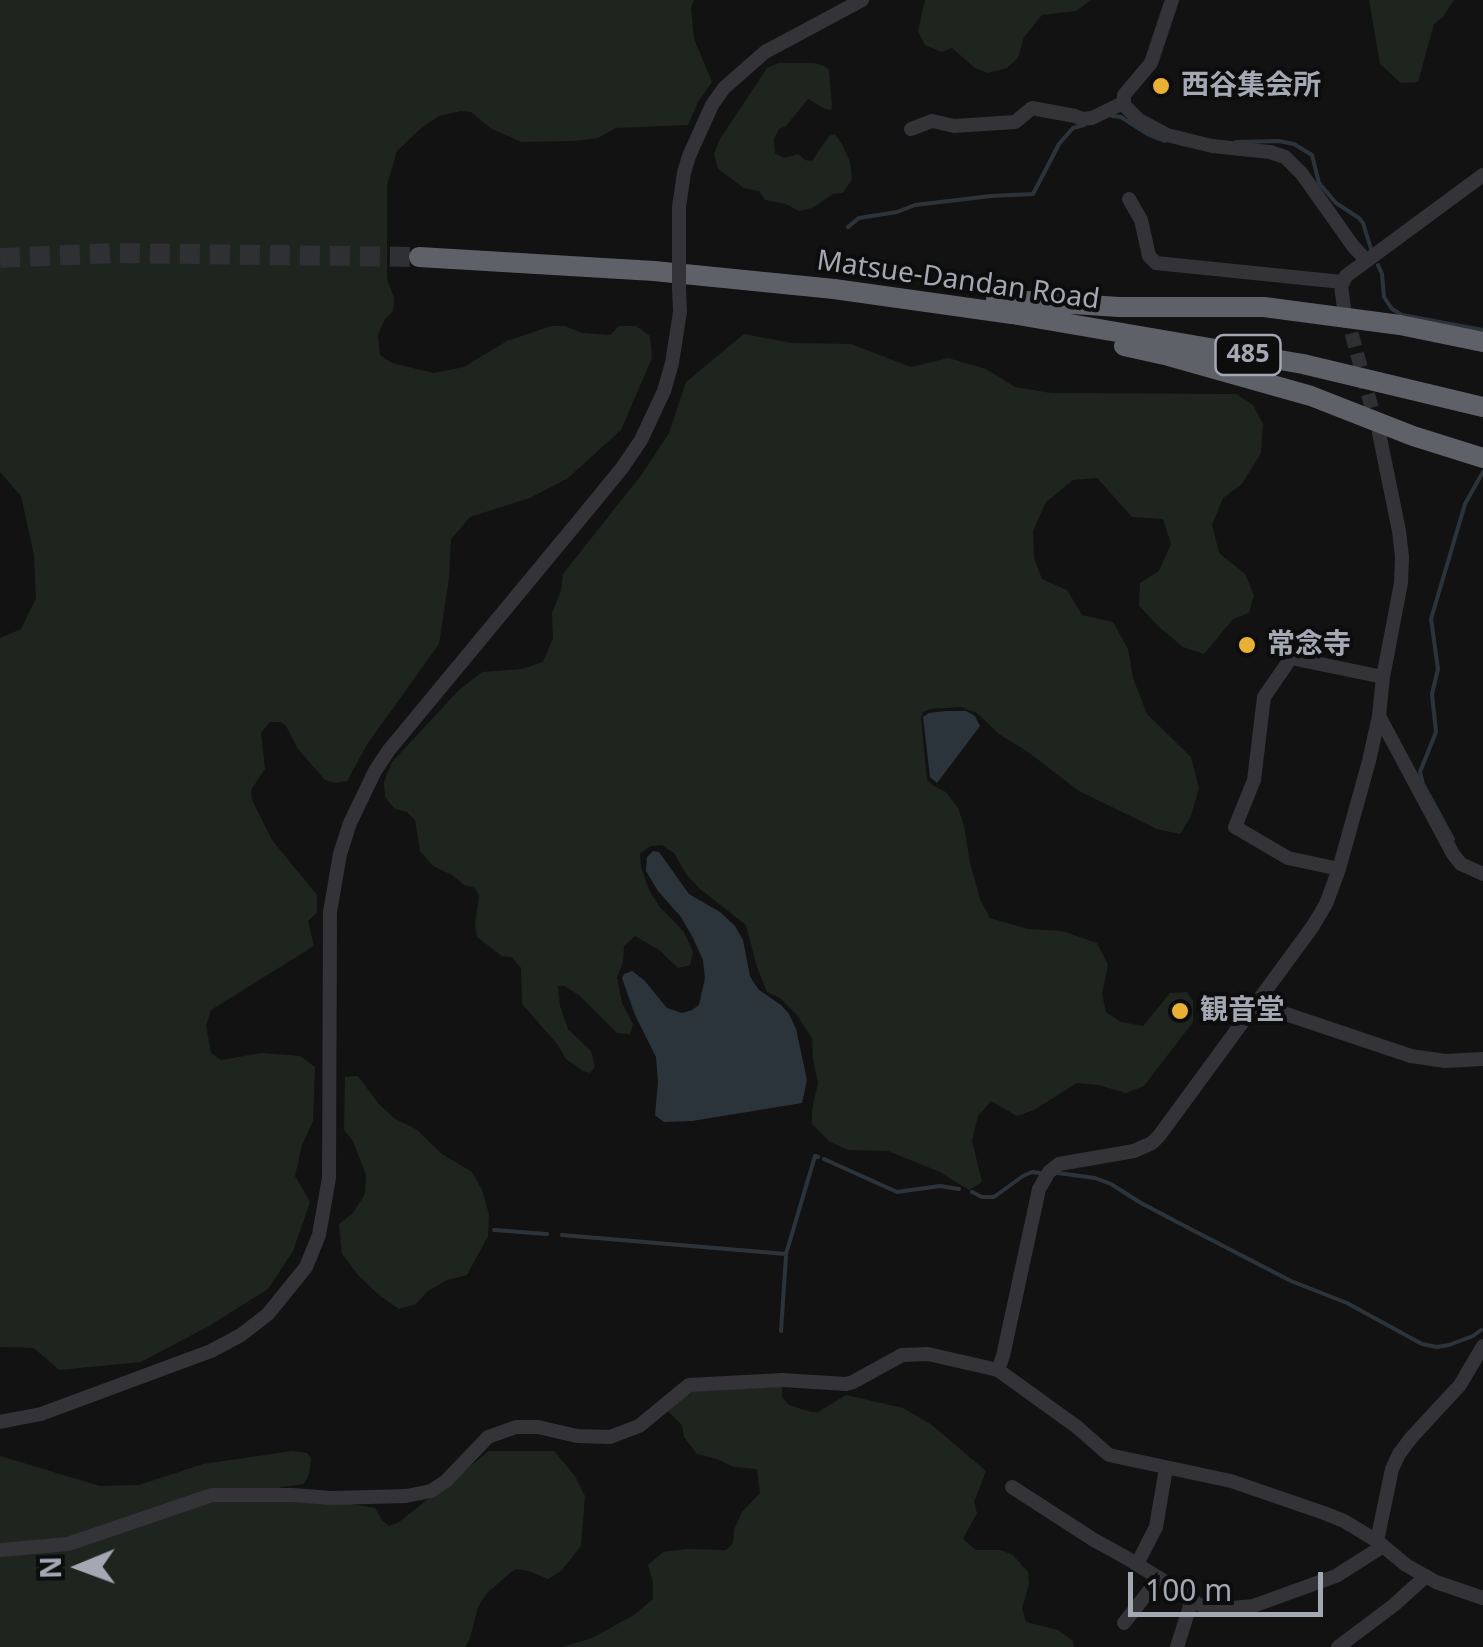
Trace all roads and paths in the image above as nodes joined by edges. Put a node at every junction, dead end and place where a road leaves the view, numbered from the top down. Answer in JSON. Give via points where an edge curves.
{"nodes":[{"id":1,"x":862,"y":0,"type":"edge"},
{"id":2,"x":1172,"y":0,"type":"edge"},
{"id":3,"x":1123,"y":103,"type":"junction"},
{"id":4,"x":911,"y":129,"type":"dead end"},
{"id":5,"x":1483,"y":175,"type":"edge"},
{"id":6,"x":1129,"y":199,"type":"dead end"},
{"id":7,"x":419,"y":257,"type":"tunnel mouth"},
{"id":8,"x":1366,"y":260,"type":"junction"},
{"id":9,"x":1342,"y":282,"type":"junction"},
{"id":10,"x":834,"y":289,"type":"junction"},
{"id":11,"x":1344,"y":308,"type":"tunnel mouth"},
{"id":12,"x":1012,"y":314,"type":"junction"},
{"id":13,"x":1483,"y":342,"type":"edge"},
{"id":14,"x":1483,"y":407,"type":"edge"},
{"id":15,"x":1379,"y":433,"type":"tunnel mouth"},
{"id":16,"x":1483,"y":458,"type":"edge"},
{"id":17,"x":1383,"y":678,"type":"junction"},
{"id":18,"x":1379,"y":716,"type":"junction"},
{"id":19,"x":1339,"y":869,"type":"junction"},
{"id":20,"x":1483,"y":874,"type":"edge"},
{"id":21,"x":1258,"y":1002,"type":"junction"},
{"id":22,"x":1483,"y":1059,"type":"edge"},
{"id":23,"x":1483,"y":1346,"type":"edge"},
{"id":24,"x":998,"y":1370,"type":"junction"},
{"id":25,"x":0,"y":1422,"type":"edge"},
{"id":26,"x":1166,"y":1468,"type":"junction"},
{"id":27,"x":1012,"y":1486,"type":"dead end"},
{"id":28,"x":1380,"y":1544,"type":"junction"},
{"id":29,"x":0,"y":1550,"type":"edge"},
{"id":30,"x":1138,"y":1564,"type":"junction"},
{"id":31,"x":1426,"y":1576,"type":"junction"},
{"id":32,"x":1159,"y":1578,"type":"junction"},
{"id":33,"x":1483,"y":1598,"type":"edge"},
{"id":34,"x":1190,"y":1600,"type":"junction"},
{"id":35,"x":1124,"y":1623,"type":"dead end"},
{"id":36,"x":1177,"y":1647,"type":"edge"},
{"id":37,"x":1338,"y":1647,"type":"edge"}],
"edges":[{"from":1,"to":25,"type":"street","bridge":true,"via":[[765,52],[724,88],[707,114],[689,156],[679,207],[680,312],[672,364],[640,440],[389,750],[350,823],[330,912],[330,1178],[306,1266],[241,1336],[41,1414]]},
{"from":2,"to":3,"type":"street","via":[[1151,63]]},
{"from":3,"to":4,"type":"street","via":[[1092,118],[1032,108],[1015,122],[932,121]]},
{"from":3,"to":8,"type":"street","via":[[1167,135],[1284,158]]},
{"from":5,"to":8,"type":"street"},
{"from":6,"to":9,"type":"street","via":[[1156,263]]},
{"from":7,"to":10,"type":"highway","name":"Matsue-Dandan Road","number":"485"},
{"from":8,"to":9,"type":"street"},
{"from":9,"to":11,"type":"street"},
{"from":10,"to":12,"type":"highway","name":"Matsue-Dandan Road","number":"485"},
{"from":10,"to":13,"type":"highway","via":[[1120,307],[1264,307]]},
{"from":12,"to":14,"type":"highway","name":"Matsue-Dandan Road","number":"485","via":[[1302,364]]},
{"from":12,"to":16,"type":"highway","via":[[1311,396]]},
{"from":15,"to":17,"type":"street","via":[[1402,557]]},
{"from":17,"to":18,"type":"street"},
{"from":17,"to":19,"type":"street","via":[[1291,658],[1264,697],[1254,780],[1235,828],[1288,858]]},
{"from":18,"to":19,"type":"street"},
{"from":18,"to":20,"type":"street","via":[[1453,854]]},
{"from":19,"to":21,"type":"street","via":[[1321,914]]},
{"from":21,"to":22,"type":"street","via":[[1411,1056]]},
{"from":21,"to":24,"type":"street","via":[[1152,1142],[1052,1167],[1039,1189]]},
{"from":23,"to":28,"type":"street","via":[[1460,1385],[1399,1454]]},
{"from":24,"to":26,"type":"street","via":[[1109,1455]]},
{"from":24,"to":29,"type":"street","via":[[928,1354],[902,1355],[846,1384],[688,1384],[640,1426],[610,1438],[538,1427],[494,1434],[431,1491],[212,1496],[68,1544]]},
{"from":26,"to":28,"type":"street","via":[[1231,1481],[1344,1521]]},
{"from":26,"to":30,"type":"street","via":[[1156,1527]]},
{"from":27,"to":30,"type":"street"},
{"from":28,"to":31,"type":"street"},
{"from":28,"to":34,"type":"street","via":[[1336,1576],[1253,1606],[1211,1610]]},
{"from":30,"to":32,"type":"street"},
{"from":31,"to":33,"type":"street"},
{"from":31,"to":37,"type":"street"},
{"from":32,"to":34,"type":"street"},
{"from":32,"to":35,"type":"street"},
{"from":34,"to":36,"type":"street"}]}
